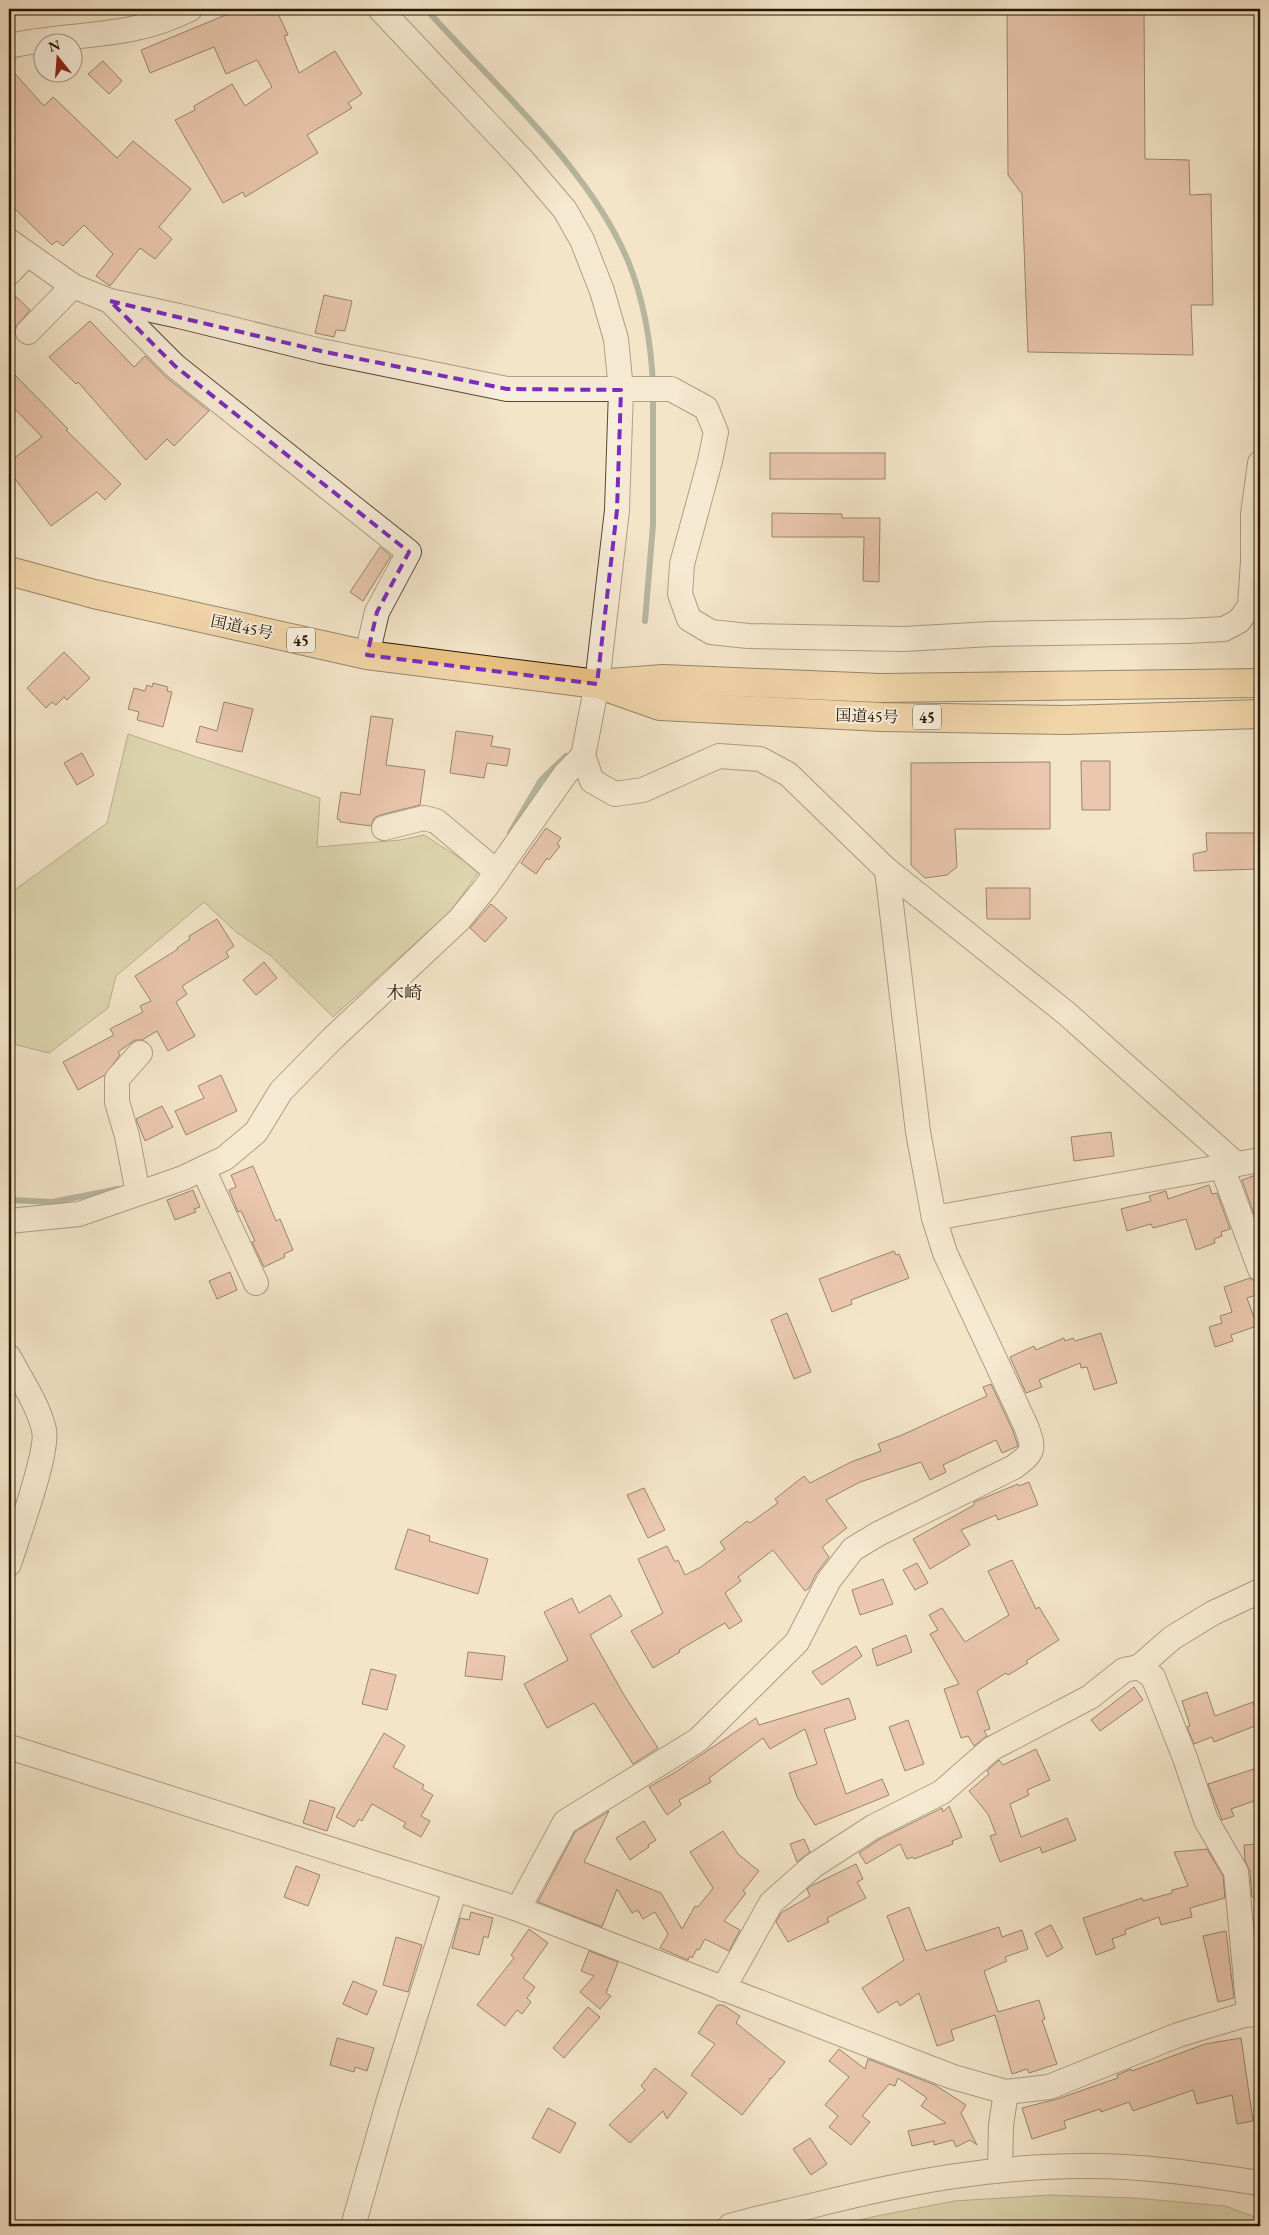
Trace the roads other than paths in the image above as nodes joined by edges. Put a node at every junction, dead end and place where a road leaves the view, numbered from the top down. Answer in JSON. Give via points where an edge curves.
{"nodes":[{"id":1,"x":190,"y":9,"type":"edge"},
{"id":2,"x":380,"y":9,"type":"edge"},
{"id":3,"x":9,"y":46,"type":"edge"},
{"id":4,"x":18,"y":248,"type":"edge"},
{"id":5,"x":9,"y":273,"type":"edge"},
{"id":6,"x":74,"y":286,"type":"junction"},
{"id":7,"x":110,"y":301,"type":"junction"},
{"id":8,"x":28,"y":332,"type":"dead end"},
{"id":9,"x":621,"y":390,"type":"junction"},
{"id":10,"x":1260,"y":463,"type":"edge"},
{"id":11,"x":9,"y":571,"type":"edge"},
{"id":12,"x":367,"y":654,"type":"junction"},
{"id":13,"x":1260,"y":683,"type":"edge"},
{"id":14,"x":598,"y":684,"type":"junction"},
{"id":15,"x":1260,"y":714,"type":"edge"},
{"id":16,"x":583,"y":756,"type":"junction"},
{"id":17,"x":384,"y":828,"type":"dead end"},
{"id":18,"x":887,"y":870,"type":"junction"},
{"id":19,"x":496,"y":872,"type":"junction"},
{"id":20,"x":140,"y":1052,"type":"dead end"},
{"id":21,"x":1260,"y":1160,"type":"edge"},
{"id":22,"x":1229,"y":1165,"type":"junction"},
{"id":23,"x":203,"y":1169,"type":"junction"},
{"id":24,"x":138,"y":1193,"type":"junction"},
{"id":25,"x":934,"y":1218,"type":"junction"},
{"id":26,"x":9,"y":1220,"type":"edge"},
{"id":27,"x":1260,"y":1269,"type":"edge"},
{"id":28,"x":256,"y":1283,"type":"dead end"},
{"id":29,"x":9,"y":1357,"type":"edge"},
{"id":30,"x":9,"y":1564,"type":"edge"},
{"id":31,"x":1260,"y":1591,"type":"edge"},
{"id":32,"x":1139,"y":1667,"type":"junction"},
{"id":33,"x":9,"y":1748,"type":"edge"},
{"id":34,"x":455,"y":1889,"type":"junction"},
{"id":35,"x":518,"y":1909,"type":"junction"},
{"id":36,"x":723,"y":1989,"type":"junction"},
{"id":37,"x":1255,"y":2014,"type":"edge"},
{"id":38,"x":1006,"y":2092,"type":"junction"},
{"id":39,"x":1000,"y":2169,"type":"junction"},
{"id":40,"x":1260,"y":2183,"type":"edge"},
{"id":41,"x":353,"y":2226,"type":"edge"},
{"id":42,"x":730,"y":2226,"type":"edge"}],
"edges":[{"from":1,"to":3,"type":"street","via":[[174,17],[116,33]]},
{"from":2,"to":9,"type":"street","via":[[565,210],[582,240],[602,291],[616,339]]},
{"from":4,"to":5,"type":"street"},
{"from":4,"to":6,"type":"street"},
{"from":6,"to":7,"type":"street"},
{"from":6,"to":8,"type":"street"},
{"from":7,"to":9,"type":"street","via":[[321,351],[507,389]]},
{"from":7,"to":12,"type":"street","via":[[175,366],[410,552],[377,612]]},
{"from":9,"to":10,"type":"street","via":[[671,389],[706,408],[716,432],[682,564],[680,594],[689,619],[711,632],[748,636],[904,639],[1224,629],[1239,621],[1250,606],[1253,514]]},
{"from":9,"to":14,"type":"street","via":[[616,510]]},
{"from":11,"to":12,"type":"highway","name":"国道45号","number":"45","via":[[94,594]]},
{"from":12,"to":14,"type":"highway","name":"国道45号","number":"45"},
{"from":13,"to":14,"type":"highway","name":"国道45号","number":"45","via":[[880,688],[663,679]]},
{"from":14,"to":15,"type":"highway","name":"国道45号","number":"45","via":[[660,706],[871,716],[1066,720]]},
{"from":14,"to":16,"type":"street"},
{"from":16,"to":18,"type":"street","via":[[592,781],[614,794],[644,790],[719,756],[760,759],[788,774]]},
{"from":16,"to":19,"type":"street","via":[[566,773]]},
{"from":17,"to":19,"type":"street","via":[[424,818],[436,821]]},
{"from":18,"to":22,"type":"street","via":[[1066,1013]]},
{"from":18,"to":25,"type":"street","via":[[918,1132]]},
{"from":19,"to":23,"type":"street","via":[[459,920],[281,1091],[256,1132],[225,1158]]},
{"from":20,"to":24,"type":"street","via":[[117,1079],[117,1102]]},
{"from":21,"to":22,"type":"street"},
{"from":22,"to":25,"type":"street"},
{"from":22,"to":27,"type":"street"},
{"from":23,"to":24,"type":"street"},
{"from":23,"to":28,"type":"street"},
{"from":24,"to":26,"type":"street","via":[[79,1214]]},
{"from":25,"to":35,"type":"street","via":[[945,1252],[1026,1426],[1033,1444],[1030,1456],[853,1549],[829,1580],[797,1642],[698,1740],[565,1822]]},
{"from":29,"to":30,"type":"street","via":[[32,1399],[44,1432],[42,1459]]},
{"from":31,"to":32,"type":"street","via":[[1213,1613],[1172,1638]]},
{"from":32,"to":36,"type":"street","via":[[1124,1670],[1090,1697],[991,1750],[942,1792],[873,1827],[813,1866],[771,1904]]},
{"from":32,"to":37,"type":"street","via":[[1153,1677],[1206,1820],[1236,1872]]},
{"from":33,"to":34,"type":"street"},
{"from":34,"to":35,"type":"street"},
{"from":34,"to":41,"type":"street"},
{"from":35,"to":36,"type":"street"},
{"from":36,"to":38,"type":"street","via":[[954,2077]]},
{"from":37,"to":38,"type":"street","via":[[1178,2034],[1049,2087]]},
{"from":38,"to":39,"type":"street"},
{"from":39,"to":40,"type":"street","via":[[1092,2166],[1188,2173]]},
{"from":39,"to":42,"type":"street","via":[[861,2194]]}]}
